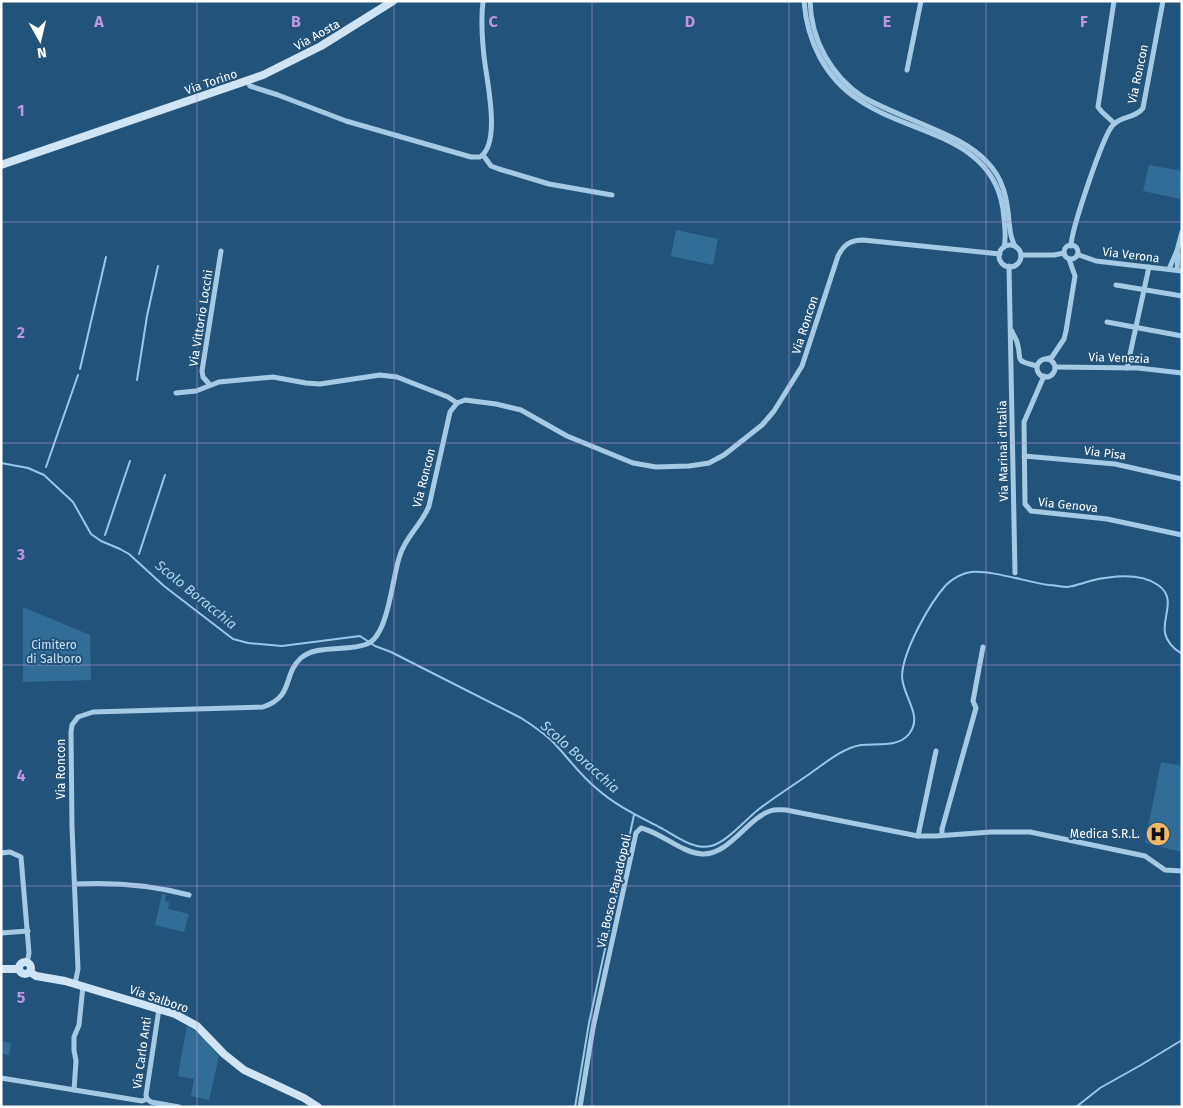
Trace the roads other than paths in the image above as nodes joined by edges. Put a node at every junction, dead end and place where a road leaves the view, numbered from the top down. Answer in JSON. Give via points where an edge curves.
{"nodes":[{"id":1,"x":393,"y":1,"type":"edge"},
{"id":2,"x":483,"y":1,"type":"edge"},
{"id":3,"x":804,"y":1,"type":"edge"},
{"id":4,"x":810,"y":1,"type":"edge"},
{"id":5,"x":920,"y":1,"type":"edge"},
{"id":6,"x":1114,"y":1,"type":"edge"},
{"id":7,"x":1163,"y":1,"type":"edge"},
{"id":8,"x":907,"y":70,"type":"dead end"},
{"id":9,"x":247,"y":81,"type":"junction"},
{"id":10,"x":1114,"y":123,"type":"junction"},
{"id":11,"x":483,"y":155,"type":"junction"},
{"id":12,"x":1,"y":164,"type":"edge"},
{"id":13,"x":612,"y":195,"type":"dead end"},
{"id":14,"x":1182,"y":232,"type":"edge"},
{"id":15,"x":1015,"y":246,"type":"junction"},
{"id":16,"x":1071,"y":246,"type":"junction"},
{"id":17,"x":1004,"y":247,"type":"junction"},
{"id":18,"x":1177,"y":251,"type":"junction"},
{"id":19,"x":221,"y":252,"type":"dead end"},
{"id":20,"x":1064,"y":253,"type":"junction"},
{"id":21,"x":1000,"y":254,"type":"junction"},
{"id":22,"x":1079,"y":255,"type":"junction"},
{"id":23,"x":1021,"y":256,"type":"junction"},
{"id":24,"x":1069,"y":259,"type":"junction"},
{"id":25,"x":1010,"y":266,"type":"junction"},
{"id":26,"x":1149,"y":267,"type":"junction"},
{"id":27,"x":1169,"y":269,"type":"junction"},
{"id":28,"x":1179,"y":271,"type":"edge"},
{"id":29,"x":1116,"y":285,"type":"dead end"},
{"id":30,"x":1144,"y":290,"type":"junction"},
{"id":31,"x":1182,"y":296,"type":"edge"},
{"id":32,"x":1108,"y":322,"type":"dead end"},
{"id":33,"x":1010,"y":328,"type":"junction"},
{"id":34,"x":1136,"y":328,"type":"junction"},
{"id":35,"x":1182,"y":336,"type":"edge"},
{"id":36,"x":1046,"y":359,"type":"junction"},
{"id":37,"x":1037,"y":366,"type":"junction"},
{"id":38,"x":1055,"y":367,"type":"junction"},
{"id":39,"x":1127,"y":368,"type":"junction"},
{"id":40,"x":1182,"y":373,"type":"edge"},
{"id":41,"x":1044,"y":376,"type":"junction"},
{"id":42,"x":210,"y":385,"type":"junction"},
{"id":43,"x":176,"y":393,"type":"dead end"},
{"id":44,"x":457,"y":403,"type":"junction"},
{"id":45,"x":1024,"y":456,"type":"junction"},
{"id":46,"x":1182,"y":479,"type":"edge"},
{"id":47,"x":1182,"y":535,"type":"edge"},
{"id":48,"x":1015,"y":573,"type":"dead end"},
{"id":49,"x":983,"y":647,"type":"dead end"},
{"id":50,"x":936,"y":751,"type":"dead end"},
{"id":51,"x":918,"y":836,"type":"junction"},
{"id":52,"x":942,"y":836,"type":"junction"},
{"id":53,"x":1,"y":853,"type":"edge"},
{"id":54,"x":1182,"y":871,"type":"edge"},
{"id":55,"x":75,"y":884,"type":"junction"},
{"id":56,"x":189,"y":895,"type":"dead end"},
{"id":57,"x":28,"y":930,"type":"junction"},
{"id":58,"x":1,"y":933,"type":"edge"},
{"id":59,"x":27,"y":963,"type":"junction"},
{"id":60,"x":1,"y":969,"type":"edge"},
{"id":61,"x":19,"y":969,"type":"junction"},
{"id":62,"x":30,"y":972,"type":"junction"},
{"id":63,"x":79,"y":985,"type":"junction"},
{"id":64,"x":159,"y":1009,"type":"junction"},
{"id":65,"x":1,"y":1078,"type":"edge"},
{"id":66,"x":74,"y":1090,"type":"junction"},
{"id":67,"x":147,"y":1100,"type":"junction"},
{"id":68,"x":317,"y":1106,"type":"edge"},
{"id":69,"x":179,"y":1107,"type":"edge"},
{"id":70,"x":580,"y":1107,"type":"edge"}],
"edges":[{"from":1,"to":9,"type":"street","name":"Via Aosta","via":[[321,46]]},
{"from":2,"to":11,"type":"street","via":[[484,54],[491,121]]},
{"from":3,"to":17,"type":"street","via":[[808,29],[816,50],[828,71],[844,88],[876,110],[967,151],[990,173],[998,188],[1002,208]]},
{"from":4,"to":15,"type":"street","via":[[811,19],[820,49],[848,84],[878,105],[970,147],[994,170],[1005,195]]},
{"from":5,"to":8,"type":"street"},
{"from":6,"to":10,"type":"street","via":[[1098,107]]},
{"from":7,"to":10,"type":"street","name":"Via Roncon","via":[[1143,108],[1138,114]]},
{"from":9,"to":11,"type":"street","name":"Via Torino","via":[[250,86],[346,121],[470,157]]},
{"from":9,"to":12,"type":"street","name":"Via Torino"},
{"from":10,"to":16,"type":"street","via":[[1097,158]]},
{"from":11,"to":13,"type":"street","via":[[490,166],[499,169],[549,184]]},
{"from":14,"to":18,"type":"street"},
{"from":15,"to":17,"type":"street"},
{"from":15,"to":23,"type":"street"},
{"from":16,"to":20,"type":"street","via":[[1066,247]]},
{"from":16,"to":22,"type":"street","via":[[1077,248]]},
{"from":17,"to":21,"type":"street"},
{"from":18,"to":27,"type":"street"},
{"from":18,"to":28,"type":"street"},
{"from":19,"to":42,"type":"street","name":"Via Vittorio Locchi","via":[[202,371]]},
{"from":20,"to":23,"type":"street"},
{"from":20,"to":24,"type":"street"},
{"from":21,"to":25,"type":"street","via":[[1001,261]]},
{"from":21,"to":44,"type":"street","name":"Via Roncon","via":[[863,240],[855,240],[845,246],[838,256],[802,366],[774,411],[762,425],[709,463],[674,467],[640,465],[567,436],[509,406],[465,400]]},
{"from":22,"to":24,"type":"street","via":[[1076,259]]},
{"from":22,"to":26,"type":"street","name":"Via Verona"},
{"from":23,"to":25,"type":"street","via":[[1018,263]]},
{"from":24,"to":36,"type":"street","via":[[1075,276],[1065,335],[1052,357]]},
{"from":25,"to":33,"type":"street","name":"Via Marinai d'Italia"},
{"from":26,"to":27,"type":"street","name":"Via Verona"},
{"from":26,"to":30,"type":"street"},
{"from":27,"to":28,"type":"street","name":"Via Verona"},
{"from":29,"to":30,"type":"street"},
{"from":30,"to":31,"type":"street"},
{"from":30,"to":34,"type":"street"},
{"from":32,"to":34,"type":"street"},
{"from":33,"to":37,"type":"street","name":"Via Marinai d'Italia","via":[[1018,343],[1018,357],[1024,363]]},
{"from":33,"to":48,"type":"street","name":"Via Marinai d'Italia"},
{"from":34,"to":35,"type":"street"},
{"from":34,"to":39,"type":"street"},
{"from":36,"to":37,"type":"street"},
{"from":36,"to":38,"type":"street"},
{"from":37,"to":41,"type":"street"},
{"from":38,"to":39,"type":"street","name":"Via Venezia"},
{"from":38,"to":41,"type":"street","via":[[1051,375]]},
{"from":39,"to":40,"type":"street","name":"Via Venezia"},
{"from":41,"to":45,"type":"street","name":"Via Genova","via":[[1024,422]]},
{"from":42,"to":43,"type":"street","via":[[196,391]]},
{"from":42,"to":44,"type":"street","via":[[273,377],[320,384],[380,375],[397,377]]},
{"from":44,"to":55,"type":"street","name":"Via Roncon","via":[[450,412],[429,506],[400,555],[377,638],[367,644],[316,651],[303,656],[283,694],[263,707],[93,712],[78,717],[71,732]]},
{"from":45,"to":46,"type":"street","name":"Via Pisa","via":[[1114,464]]},
{"from":45,"to":47,"type":"street","name":"Via Genova","via":[[1025,504],[1031,512],[1107,519]]},
{"from":49,"to":52,"type":"street","via":[[973,701],[976,708]]},
{"from":50,"to":51,"type":"street"},
{"from":51,"to":52,"type":"street","name":"Via Bosco Papadopoli"},
{"from":51,"to":70,"type":"street","name":"Via Bosco Papadopoli","via":[[775,810],[757,818],[725,846],[703,854],[641,828],[636,833],[595,1019]]},
{"from":52,"to":54,"type":"street","name":"Via Bosco Papadopoli","via":[[1030,832],[1145,856],[1165,870]]},
{"from":53,"to":57,"type":"street","via":[[10,852],[21,857]]},
{"from":55,"to":56,"type":"street","via":[[149,886]]},
{"from":55,"to":63,"type":"street","name":"Via Roncon"},
{"from":57,"to":58,"type":"street"},
{"from":57,"to":59,"type":"street"},
{"from":59,"to":61,"type":"street","via":[[21,964]]},
{"from":59,"to":62,"type":"street","via":[[31,966]]},
{"from":60,"to":61,"type":"street","name":"Via Salboro"},
{"from":61,"to":62,"type":"street","name":"Via Salboro","via":[[23,974]]},
{"from":62,"to":63,"type":"street","name":"Via Salboro"},
{"from":63,"to":64,"type":"street","name":"Via Salboro"},
{"from":63,"to":66,"type":"street","name":"Via Roncon"},
{"from":64,"to":67,"type":"street","name":"Via Carlo Anti"},
{"from":64,"to":68,"type":"street","name":"Via Salboro","via":[[197,1026],[244,1070]]},
{"from":65,"to":66,"type":"street"},
{"from":66,"to":67,"type":"street"},
{"from":67,"to":69,"type":"street"}]}
